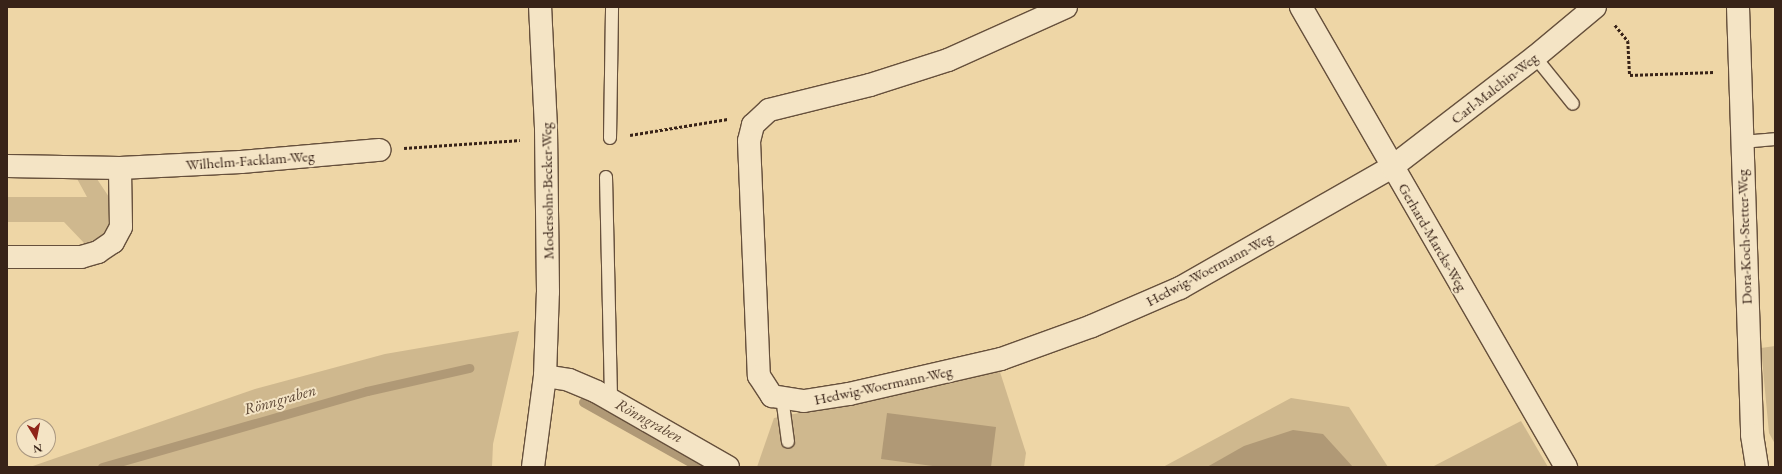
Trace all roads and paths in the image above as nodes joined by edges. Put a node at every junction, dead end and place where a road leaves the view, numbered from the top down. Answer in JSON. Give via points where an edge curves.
{"nodes":[{"id":1,"x":540,"y":7,"type":"edge"},
{"id":2,"x":612,"y":7,"type":"edge"},
{"id":3,"x":1066,"y":7,"type":"edge"},
{"id":4,"x":1301,"y":7,"type":"edge"},
{"id":5,"x":1595,"y":7,"type":"edge"},
{"id":6,"x":1738,"y":7,"type":"edge"},
{"id":7,"x":1620,"y":31,"type":"dead end"},
{"id":8,"x":1535,"y":57,"type":"junction"},
{"id":9,"x":1702,"y":72,"type":"dead end"},
{"id":10,"x":1573,"y":104,"type":"dead end"},
{"id":11,"x":769,"y":110,"type":"junction"},
{"id":12,"x":610,"y":138,"type":"joint"},
{"id":13,"x":1775,"y":139,"type":"edge"},
{"id":14,"x":527,"y":140,"type":"dead end"},
{"id":15,"x":1742,"y":142,"type":"junction"},
{"id":16,"x":379,"y":150,"type":"joint"},
{"id":17,"x":7,"y":166,"type":"edge"},
{"id":18,"x":1392,"y":167,"type":"junction"},
{"id":19,"x":120,"y":168,"type":"junction"},
{"id":20,"x":606,"y":177,"type":"dead end"},
{"id":21,"x":7,"y":257,"type":"edge"},
{"id":22,"x":545,"y":376,"type":"junction"},
{"id":23,"x":782,"y":398,"type":"junction"},
{"id":24,"x":611,"y":399,"type":"junction"},
{"id":25,"x":788,"y":442,"type":"dead end"},
{"id":26,"x":532,"y":467,"type":"edge"},
{"id":27,"x":728,"y":467,"type":"edge"},
{"id":28,"x":1566,"y":467,"type":"edge"},
{"id":29,"x":1756,"y":467,"type":"edge"}],
"edges":[{"from":1,"to":22,"type":"street","name":"Modersohn-Becker-Weg","via":[[548,206]]},
{"from":2,"to":12,"type":"lane"},
{"from":3,"to":11,"type":"street","name":"Hedwig-Woermann-Weg","via":[[948,60],[870,85]]},
{"from":4,"to":18,"type":"street","name":"Gerhard-Marcks-Weg"},
{"from":5,"to":8,"type":"street","name":"Carl-Malchin-Weg"},
{"from":6,"to":15,"type":"street","name":"Dora-Koch-Stetter-Weg"},
{"from":7,"to":9,"type":"path","via":[[1628,41],[1630,75]]},
{"from":8,"to":10,"type":"lane"},
{"from":8,"to":18,"type":"street","name":"Carl-Malchin-Weg"},
{"from":11,"to":12,"type":"path","via":[[689,128]]},
{"from":11,"to":23,"type":"street","name":"Hedwig-Woermann-Weg","via":[[753,125],[749,141],[758,376],[772,396]]},
{"from":13,"to":15,"type":"lane"},
{"from":14,"to":16,"type":"path"},
{"from":15,"to":29,"type":"street","name":"Dora-Koch-Stetter-Weg","via":[[1752,435]]},
{"from":16,"to":19,"type":"street","name":"Wilhelm-Facklam-Weg","via":[[241,162]]},
{"from":17,"to":19,"type":"street","name":"Wilhelm-Facklam-Weg"},
{"from":18,"to":23,"type":"street","name":"Hedwig-Woermann-Weg","via":[[1180,288],[1092,326],[1001,359],[849,394],[804,401]]},
{"from":18,"to":28,"type":"street","name":"Gerhard-Marcks-Weg"},
{"from":19,"to":21,"type":"street","via":[[122,227],[113,242],[98,252],[81,257]]},
{"from":20,"to":24,"type":"lane"},
{"from":22,"to":24,"type":"street","via":[[569,380]]},
{"from":22,"to":26,"type":"street","name":"Modersohn-Becker-Weg"},
{"from":23,"to":25,"type":"lane"},
{"from":24,"to":27,"type":"street"}]}
